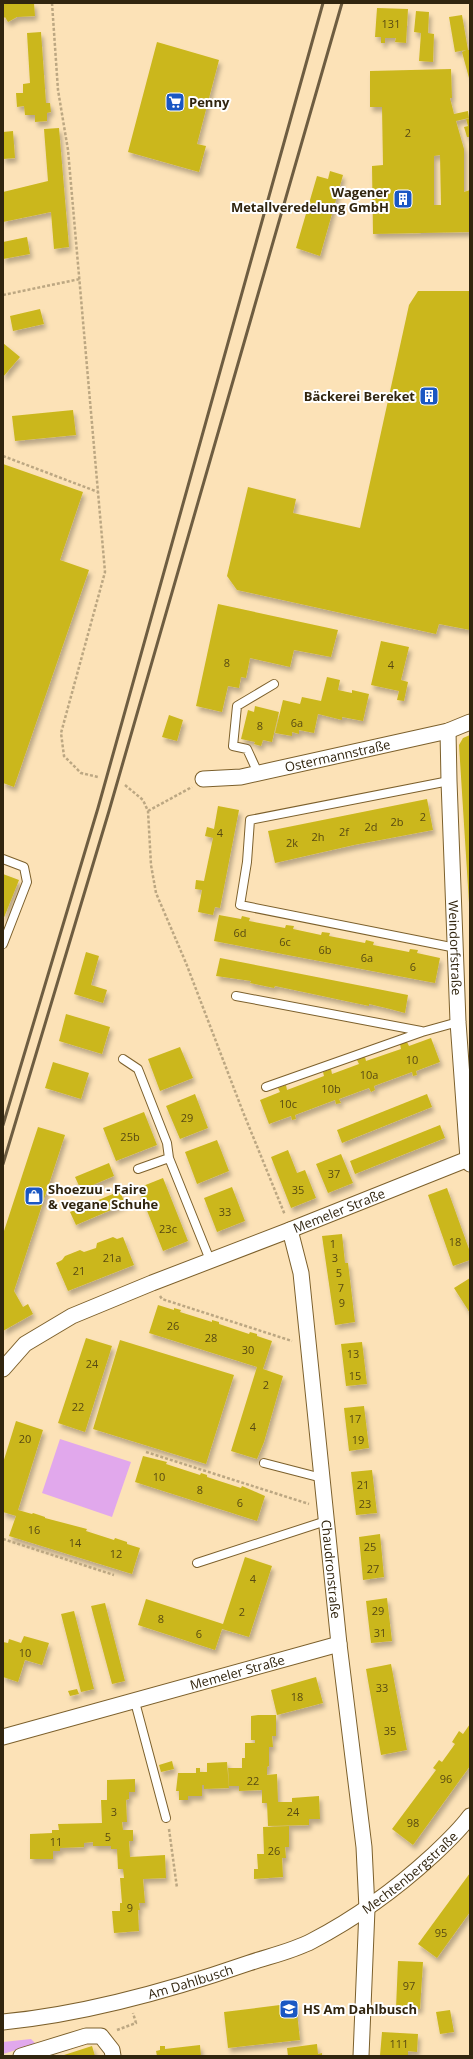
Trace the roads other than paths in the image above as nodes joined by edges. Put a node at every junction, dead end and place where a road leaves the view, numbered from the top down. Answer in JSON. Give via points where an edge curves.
{"nodes":[{"id":1,"x":274,"y":684,"type":"dead end"},
{"id":2,"x":470,"y":722,"type":"edge"},
{"id":3,"x":448,"y":731,"type":"junction"},
{"id":4,"x":258,"y":773,"type":"junction"},
{"id":5,"x":203,"y":778,"type":"road end"},
{"id":6,"x":448,"y":781,"type":"junction"},
{"id":7,"x":3,"y":859,"type":"edge"},
{"id":8,"x":3,"y":944,"type":"edge"},
{"id":9,"x":456,"y":948,"type":"junction"},
{"id":10,"x":236,"y":996,"type":"dead end"},
{"id":11,"x":458,"y":1022,"type":"junction"},
{"id":12,"x":422,"y":1032,"type":"junction"},
{"id":13,"x":123,"y":1059,"type":"dead end"},
{"id":14,"x":266,"y":1087,"type":"dead end"},
{"id":15,"x":169,"y":1158,"type":"junction"},
{"id":16,"x":469,"y":1162,"type":"edge"},
{"id":17,"x":138,"y":1169,"type":"dead end"},
{"id":18,"x":290,"y":1230,"type":"junction"},
{"id":19,"x":210,"y":1260,"type":"junction"},
{"id":20,"x":3,"y":1369,"type":"edge"},
{"id":21,"x":264,"y":1463,"type":"dead end"},
{"id":22,"x":322,"y":1478,"type":"junction"},
{"id":23,"x":325,"y":1515,"type":"junction"},
{"id":24,"x":197,"y":1563,"type":"dead end"},
{"id":25,"x":338,"y":1644,"type":"junction"},
{"id":26,"x":135,"y":1702,"type":"junction"},
{"id":27,"x":3,"y":1737,"type":"edge"},
{"id":28,"x":166,"y":1818,"type":"road end"},
{"id":29,"x":467,"y":1827,"type":"edge"},
{"id":30,"x":367,"y":1909,"type":"junction"},
{"id":31,"x":3,"y":2022,"type":"edge"},
{"id":32,"x":21,"y":2056,"type":"edge"},
{"id":33,"x":113,"y":2056,"type":"edge"},
{"id":34,"x":361,"y":2056,"type":"edge"}],
"edges":[{"from":1,"to":4,"type":"lane","via":[[236,706],[232,746],[247,749]]},
{"from":2,"to":3,"type":"street","name":"Ostermannstraße"},
{"from":3,"to":4,"type":"street","name":"Ostermannstraße"},
{"from":3,"to":6,"type":"street","name":"Weindorfstraße"},
{"from":4,"to":5,"type":"street","name":"Ostermannstraße","via":[[241,777]]},
{"from":6,"to":9,"type":"street","name":"Weindorfstraße"},
{"from":6,"to":9,"type":"lane","via":[[250,820],[240,905]]},
{"from":7,"to":8,"type":"lane","via":[[24,867],[28,882]]},
{"from":9,"to":11,"type":"street","name":"Weindorfstraße"},
{"from":10,"to":12,"type":"lane"},
{"from":11,"to":12,"type":"lane"},
{"from":11,"to":16,"type":"street","name":"Weindorfstraße"},
{"from":12,"to":14,"type":"lane"},
{"from":13,"to":15,"type":"lane","via":[[138,1069],[167,1143]]},
{"from":15,"to":17,"type":"lane"},
{"from":15,"to":19,"type":"lane"},
{"from":16,"to":18,"type":"street","name":"Memeler Straße"},
{"from":18,"to":19,"type":"street","name":"Memeler Straße"},
{"from":18,"to":22,"type":"street","name":"Chaudronstraße","via":[[301,1273]]},
{"from":19,"to":20,"type":"street","name":"Memeler Straße","via":[[72,1316],[25,1344]]},
{"from":21,"to":22,"type":"lane"},
{"from":22,"to":23,"type":"street","name":"Chaudronstraße"},
{"from":23,"to":24,"type":"lane"},
{"from":23,"to":25,"type":"street","name":"Chaudronstraße"},
{"from":25,"to":26,"type":"street","name":"Memeler Straße"},
{"from":25,"to":30,"type":"street","name":"Chaudronstraße","via":[[364,1847]]},
{"from":26,"to":27,"type":"street","name":"Memeler Straße"},
{"from":26,"to":28,"type":"lane"},
{"from":29,"to":30,"type":"street","name":"Mechtenbergstraße","via":[[406,1880]]},
{"from":30,"to":31,"type":"street","name":"Am Dahlbusch","via":[[311,1942],[211,1976],[72,2012]]},
{"from":30,"to":34,"type":"street","name":"Mechtenbergstraße"},
{"from":32,"to":33,"type":"street","via":[[86,2036],[101,2036],[112,2050]]}]}
